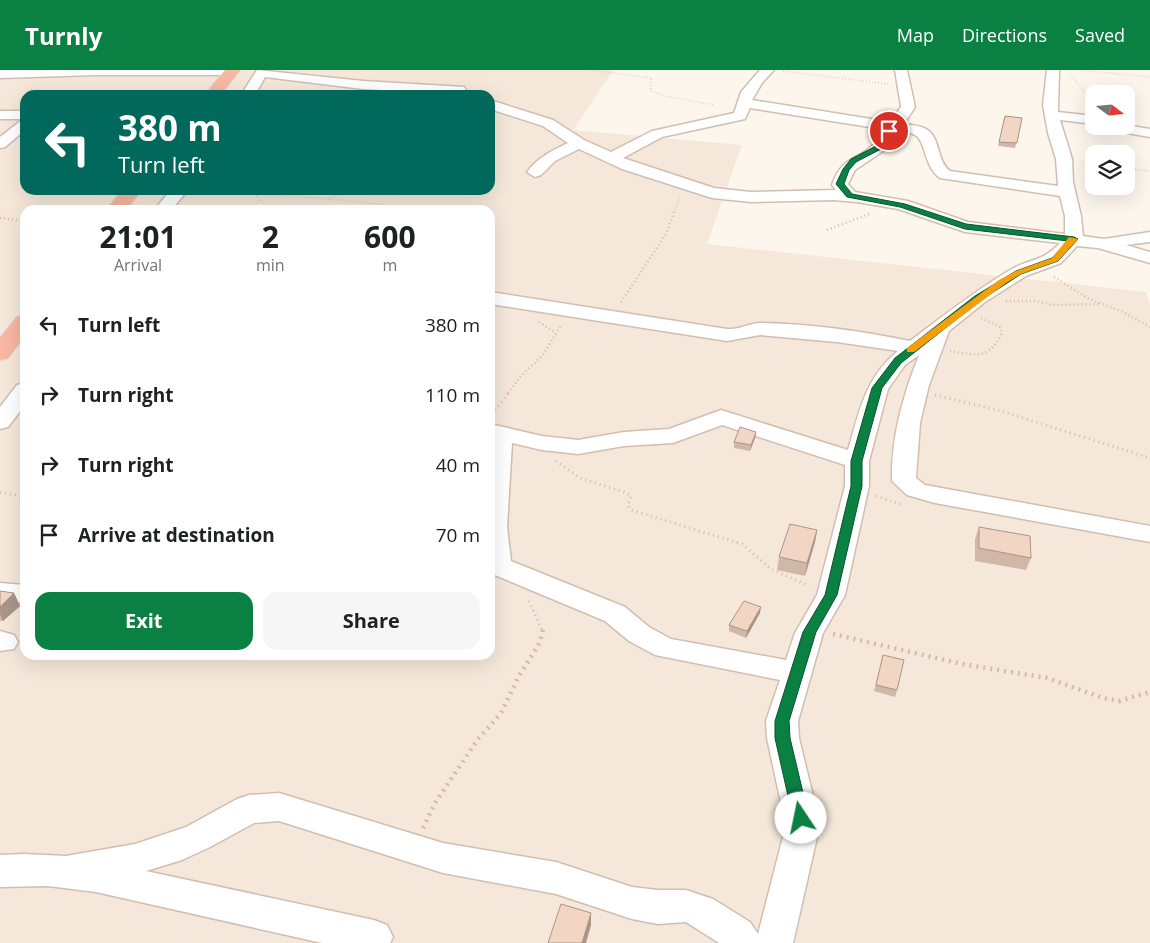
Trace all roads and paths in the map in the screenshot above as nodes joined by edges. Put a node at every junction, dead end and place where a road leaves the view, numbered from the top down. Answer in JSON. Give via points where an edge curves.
{"nodes":[{"id":1,"x":94,"y":70,"type":"edge"},
{"id":2,"x":232,"y":70,"type":"edge"},
{"id":3,"x":359,"y":70,"type":"edge"},
{"id":4,"x":591,"y":70,"type":"edge"},
{"id":5,"x":768,"y":70,"type":"edge"},
{"id":6,"x":780,"y":70,"type":"edge"},
{"id":7,"x":900,"y":70,"type":"edge"},
{"id":8,"x":1053,"y":70,"type":"edge"},
{"id":9,"x":1066,"y":70,"type":"edge"},
{"id":10,"x":1080,"y":70,"type":"edge"},
{"id":11,"x":71,"y":71,"type":"edge"},
{"id":12,"x":263,"y":72,"type":"edge"},
{"id":13,"x":0,"y":74,"type":"edge"},
{"id":14,"x":1150,"y":77,"type":"edge"},
{"id":15,"x":320,"y":81,"type":"junction"},
{"id":16,"x":463,"y":88,"type":"edge"},
{"id":17,"x":216,"y":90,"type":"edge"},
{"id":18,"x":251,"y":90,"type":"edge"},
{"id":19,"x":906,"y":90,"type":"junction"},
{"id":20,"x":1085,"y":94,"type":"edge"},
{"id":21,"x":495,"y":106,"type":"edge"},
{"id":22,"x":744,"y":106,"type":"junction"},
{"id":23,"x":0,"y":115,"type":"edge"},
{"id":24,"x":20,"y":115,"type":"edge"},
{"id":25,"x":1052,"y":115,"type":"junction"},
{"id":26,"x":1085,"y":118,"type":"edge"},
{"id":27,"x":896,"y":126,"type":"junction"},
{"id":28,"x":20,"y":127,"type":"edge"},
{"id":29,"x":1135,"y":130,"type":"edge"},
{"id":30,"x":1150,"y":133,"type":"edge"},
{"id":31,"x":579,"y":143,"type":"junction"},
{"id":32,"x":0,"y":144,"type":"edge"},
{"id":33,"x":610,"y":159,"type":"junction"},
{"id":34,"x":1135,"y":169,"type":"edge"},
{"id":35,"x":1150,"y":171,"type":"edge"},
{"id":36,"x":535,"y":172,"type":"dead end"},
{"id":37,"x":685,"y":185,"type":"junction"},
{"id":38,"x":1069,"y":192,"type":"junction"},
{"id":39,"x":128,"y":195,"type":"edge"},
{"id":40,"x":175,"y":195,"type":"edge"},
{"id":41,"x":257,"y":195,"type":"edge"},
{"id":42,"x":280,"y":195,"type":"edge"},
{"id":43,"x":336,"y":195,"type":"edge"},
{"id":44,"x":850,"y":196,"type":"junction"},
{"id":45,"x":329,"y":199,"type":"junction"},
{"id":46,"x":892,"y":203,"type":"junction"},
{"id":47,"x":120,"y":205,"type":"edge"},
{"id":48,"x":166,"y":205,"type":"edge"},
{"id":49,"x":264,"y":205,"type":"edge"},
{"id":50,"x":378,"y":205,"type":"edge"},
{"id":51,"x":0,"y":218,"type":"edge"},
{"id":52,"x":20,"y":221,"type":"edge"},
{"id":53,"x":827,"y":230,"type":"dead end"},
{"id":54,"x":1074,"y":239,"type":"junction"},
{"id":55,"x":1146,"y":240,"type":"edge"},
{"id":56,"x":1100,"y":244,"type":"junction"},
{"id":57,"x":1150,"y":258,"type":"edge"},
{"id":58,"x":1030,"y":269,"type":"junction"},
{"id":59,"x":495,"y":299,"type":"edge"},
{"id":60,"x":970,"y":304,"type":"junction"},
{"id":61,"x":1101,"y":304,"type":"junction"},
{"id":62,"x":569,"y":309,"type":"junction"},
{"id":63,"x":614,"y":319,"type":"junction"},
{"id":64,"x":1150,"y":327,"type":"edge"},
{"id":65,"x":20,"y":328,"type":"edge"},
{"id":66,"x":928,"y":342,"type":"junction"},
{"id":67,"x":0,"y":353,"type":"edge"},
{"id":68,"x":917,"y":385,"type":"junction"},
{"id":69,"x":20,"y":399,"type":"edge"},
{"id":70,"x":0,"y":422,"type":"edge"},
{"id":71,"x":495,"y":425,"type":"edge"},
{"id":72,"x":495,"y":427,"type":"edge"},
{"id":73,"x":542,"y":443,"type":"junction"},
{"id":74,"x":1150,"y":458,"type":"edge"},
{"id":75,"x":856,"y":461,"type":"junction"},
{"id":76,"x":0,"y":492,"type":"edge"},
{"id":77,"x":20,"y":496,"type":"edge"},
{"id":78,"x":495,"y":532,"type":"edge"},
{"id":79,"x":1150,"y":534,"type":"edge"},
{"id":80,"x":502,"y":567,"type":"edge"},
{"id":81,"x":0,"y":592,"type":"edge"},
{"id":82,"x":20,"y":594,"type":"edge"},
{"id":83,"x":831,"y":595,"type":"junction"},
{"id":84,"x":809,"y":632,"type":"junction"},
{"id":85,"x":796,"y":673,"type":"junction"},
{"id":86,"x":1150,"y":692,"type":"edge"},
{"id":87,"x":412,"y":850,"type":"junction"},
{"id":88,"x":0,"y":871,"type":"edge"},
{"id":89,"x":66,"y":872,"type":"junction"},
{"id":90,"x":374,"y":937,"type":"dead end"},
{"id":91,"x":743,"y":943,"type":"edge"},
{"id":92,"x":774,"y":943,"type":"edge"}],
"edges":[{"from":1,"to":2,"type":"street"},
{"from":1,"to":11,"type":"street"},
{"from":2,"to":17,"type":"highway"},
{"from":3,"to":15,"type":"street"},
{"from":4,"to":22,"type":"path","via":[[652,78],[650,90],[661,95]]},
{"from":5,"to":22,"type":"street","via":[[754,83]]},
{"from":6,"to":19,"type":"path","via":[[818,77],[866,80]]},
{"from":7,"to":19,"type":"street"},
{"from":8,"to":25,"type":"street","via":[[1050,92]]},
{"from":9,"to":20,"type":"path"},
{"from":10,"to":14,"type":"path"},
{"from":11,"to":13,"type":"street"},
{"from":12,"to":15,"type":"street"},
{"from":12,"to":18,"type":"street"},
{"from":15,"to":16,"type":"street"},
{"from":19,"to":27,"type":"street","via":[[908,107]]},
{"from":21,"to":31,"type":"street","via":[[548,123]]},
{"from":22,"to":27,"type":"street"},
{"from":22,"to":33,"type":"street","via":[[740,116],[657,134]]},
{"from":23,"to":24,"type":"street"},
{"from":25,"to":26,"type":"street"},
{"from":25,"to":38,"type":"street"},
{"from":27,"to":38,"type":"street","via":[[923,133],[939,169],[946,175]]},
{"from":27,"to":44,"type":"street","via":[[879,148],[846,169],[840,184]]},
{"from":28,"to":32,"type":"street"},
{"from":29,"to":30,"type":"street"},
{"from":31,"to":33,"type":"street"},
{"from":31,"to":36,"type":"street","via":[[550,158]]},
{"from":33,"to":37,"type":"street"},
{"from":34,"to":35,"type":"path"},
{"from":37,"to":44,"type":"street","via":[[712,193],[751,197]]},
{"from":37,"to":63,"type":"path","via":[[666,234],[622,301]]},
{"from":38,"to":54,"type":"street"},
{"from":39,"to":47,"type":"highway"},
{"from":40,"to":48,"type":"street"},
{"from":41,"to":49,"type":"path"},
{"from":42,"to":45,"type":"path"},
{"from":43,"to":45,"type":"path"},
{"from":44,"to":46,"type":"street"},
{"from":45,"to":50,"type":"path"},
{"from":46,"to":53,"type":"path"},
{"from":46,"to":54,"type":"street","via":[[965,226]]},
{"from":51,"to":52,"type":"path"},
{"from":54,"to":56,"type":"street"},
{"from":54,"to":58,"type":"street","via":[[1055,259]]},
{"from":55,"to":56,"type":"street"},
{"from":56,"to":57,"type":"street"},
{"from":58,"to":60,"type":"street","via":[[1018,272]]},
{"from":58,"to":61,"type":"path","via":[[1061,279]]},
{"from":59,"to":62,"type":"street"},
{"from":60,"to":61,"type":"path","via":[[1036,301],[1053,305]]},
{"from":60,"to":66,"type":"street"},
{"from":60,"to":66,"type":"path","via":[[1000,327],[1002,333],[998,346],[990,352],[976,355]]},
{"from":61,"to":64,"type":"path"},
{"from":62,"to":63,"type":"street"},
{"from":62,"to":71,"type":"path","via":[[543,355],[520,377]]},
{"from":63,"to":66,"type":"street","via":[[726,335],[740,336],[758,329]]},
{"from":65,"to":67,"type":"highway"},
{"from":66,"to":68,"type":"street"},
{"from":66,"to":75,"type":"street","via":[[898,360],[877,388]]},
{"from":68,"to":74,"type":"path","via":[[941,397],[998,410]]},
{"from":68,"to":79,"type":"street","via":[[903,467],[904,481],[910,486],[959,500]]},
{"from":69,"to":70,"type":"street"},
{"from":72,"to":73,"type":"street"},
{"from":73,"to":75,"type":"street","via":[[578,446],[624,439],[667,438],[721,417]]},
{"from":73,"to":83,"type":"path","via":[[568,472],[587,482],[630,495],[628,506],[631,510],[742,544],[771,569]]},
{"from":75,"to":83,"type":"street","via":[[857,486]]},
{"from":76,"to":77,"type":"path"},
{"from":78,"to":80,"type":"street"},
{"from":80,"to":85,"type":"street","via":[[615,614],[639,634],[665,648]]},
{"from":80,"to":87,"type":"path","via":[[543,630],[540,642],[501,713],[478,738],[435,803]]},
{"from":81,"to":82,"type":"street"},
{"from":83,"to":84,"type":"street"},
{"from":84,"to":85,"type":"street"},
{"from":84,"to":86,"type":"path","via":[[829,633],[962,664],[1047,678],[1119,701]]},
{"from":85,"to":92,"type":"street","via":[[782,730],[798,799],[801,833]]},
{"from":87,"to":89,"type":"street","via":[[279,808],[258,807],[239,813],[170,849]]},
{"from":87,"to":91,"type":"street","via":[[556,878],[632,903],[658,907],[686,906],[737,934]]},
{"from":88,"to":89,"type":"street","via":[[41,868]]},
{"from":89,"to":90,"type":"street"}]}
